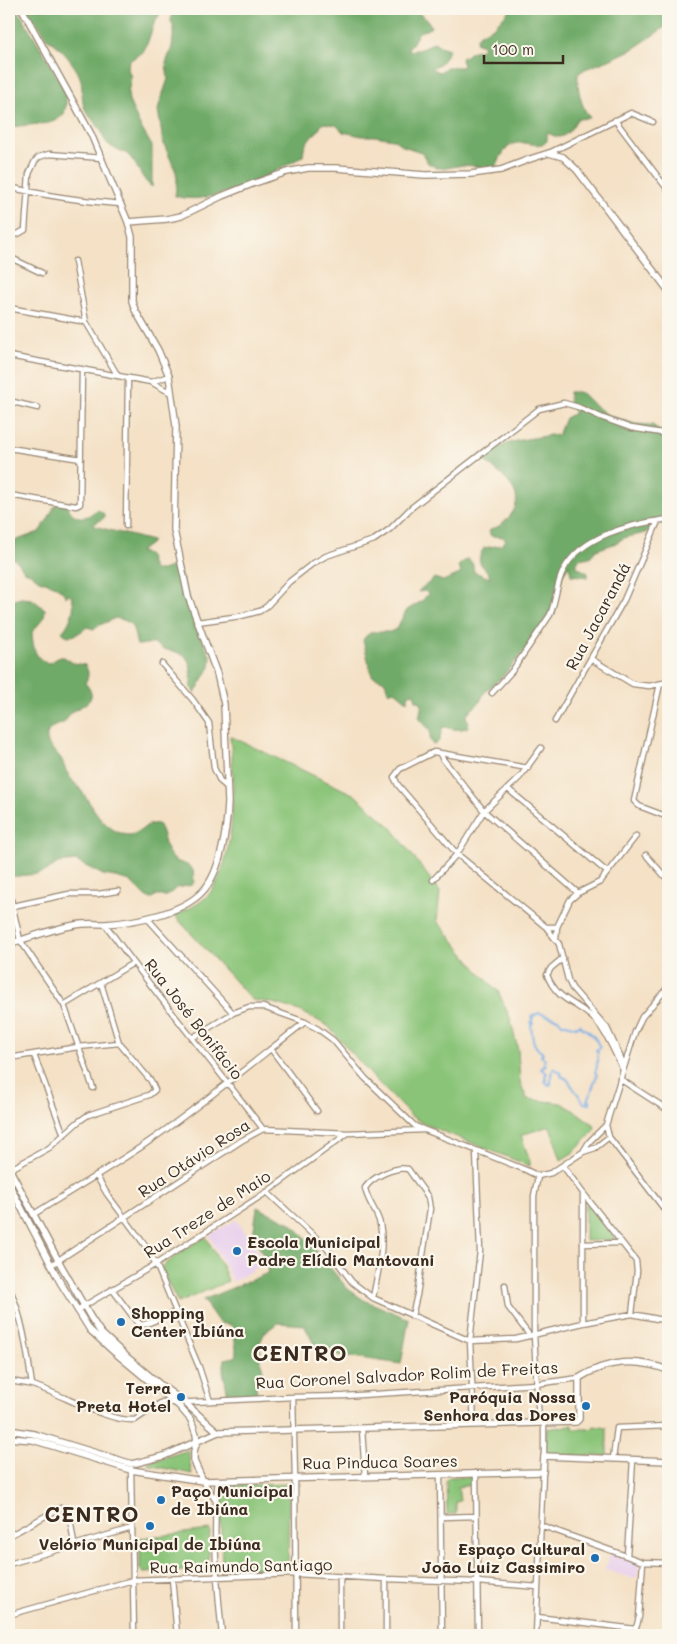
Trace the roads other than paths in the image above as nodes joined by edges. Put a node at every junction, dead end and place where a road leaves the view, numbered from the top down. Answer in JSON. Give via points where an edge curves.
{"nodes":[{"id":1,"x":22,"y":9,"type":"edge"},
{"id":2,"x":615,"y":120,"type":"junction"},
{"id":3,"x":653,"y":122,"type":"dead end"},
{"id":4,"x":550,"y":153,"type":"junction"},
{"id":5,"x":102,"y":158,"type":"junction"},
{"id":6,"x":9,"y":187,"type":"edge"},
{"id":7,"x":668,"y":190,"type":"edge"},
{"id":8,"x":28,"y":192,"type":"junction"},
{"id":9,"x":121,"y":204,"type":"junction"},
{"id":10,"x":128,"y":222,"type":"junction"},
{"id":11,"x":9,"y":236,"type":"edge"},
{"id":12,"x":9,"y":258,"type":"edge"},
{"id":13,"x":75,"y":261,"type":"dead end"},
{"id":14,"x":42,"y":273,"type":"dead end"},
{"id":15,"x":668,"y":290,"type":"edge"},
{"id":16,"x":9,"y":308,"type":"edge"},
{"id":17,"x":86,"y":322,"type":"junction"},
{"id":18,"x":9,"y":356,"type":"edge"},
{"id":19,"x":82,"y":369,"type":"junction"},
{"id":20,"x":118,"y":376,"type":"junction"},
{"id":21,"x":169,"y":376,"type":"junction"},
{"id":22,"x":128,"y":378,"type":"junction"},
{"id":23,"x":151,"y":382,"type":"junction"},
{"id":24,"x":172,"y":393,"type":"junction"},
{"id":25,"x":9,"y":401,"type":"edge"},
{"id":26,"x":38,"y":408,"type":"dead end"},
{"id":27,"x":668,"y":434,"type":"edge"},
{"id":28,"x":9,"y":448,"type":"edge"},
{"id":29,"x":81,"y":459,"type":"junction"},
{"id":30,"x":9,"y":495,"type":"edge"},
{"id":31,"x":668,"y":519,"type":"edge"},
{"id":32,"x":658,"y":520,"type":"junction"},
{"id":33,"x":126,"y":526,"type":"dead end"},
{"id":34,"x":197,"y":622,"type":"junction"},
{"id":35,"x":591,"y":659,"type":"junction"},
{"id":36,"x":162,"y":664,"type":"dead end"},
{"id":37,"x":668,"y":682,"type":"edge"},
{"id":38,"x":660,"y":684,"type":"junction"},
{"id":39,"x":492,"y":693,"type":"dead end"},
{"id":40,"x":555,"y":722,"type":"dead end"},
{"id":41,"x":541,"y":748,"type":"dead end"},
{"id":42,"x":440,"y":754,"type":"junction"},
{"id":43,"x":528,"y":768,"type":"junction"},
{"id":44,"x":227,"y":786,"type":"junction"},
{"id":45,"x":508,"y":789,"type":"junction"},
{"id":46,"x":484,"y":811,"type":"junction"},
{"id":47,"x":668,"y":816,"type":"edge"},
{"id":48,"x":636,"y":836,"type":"dead end"},
{"id":49,"x":457,"y":854,"type":"junction"},
{"id":50,"x":646,"y":855,"type":"dead end"},
{"id":51,"x":607,"y":872,"type":"junction"},
{"id":52,"x":433,"y":880,"type":"dead end"},
{"id":53,"x":668,"y":880,"type":"edge"},
{"id":54,"x":9,"y":890,"type":"edge"},
{"id":55,"x":118,"y":891,"type":"dead end"},
{"id":56,"x":578,"y":893,"type":"junction"},
{"id":57,"x":13,"y":906,"type":"junction"},
{"id":58,"x":146,"y":918,"type":"junction"},
{"id":59,"x":105,"y":924,"type":"junction"},
{"id":60,"x":546,"y":927,"type":"junction"},
{"id":61,"x":557,"y":927,"type":"junction"},
{"id":62,"x":556,"y":939,"type":"junction"},
{"id":63,"x":20,"y":940,"type":"junction"},
{"id":64,"x":9,"y":944,"type":"edge"},
{"id":65,"x":563,"y":958,"type":"junction"},
{"id":66,"x":133,"y":963,"type":"junction"},
{"id":67,"x":100,"y":983,"type":"junction"},
{"id":68,"x":668,"y":987,"type":"edge"},
{"id":69,"x":64,"y":1005,"type":"junction"},
{"id":70,"x":233,"y":1013,"type":"junction"},
{"id":71,"x":305,"y":1022,"type":"junction"},
{"id":72,"x":192,"y":1038,"type":"junction"},
{"id":73,"x":119,"y":1043,"type":"junction"},
{"id":74,"x":9,"y":1046,"type":"edge"},
{"id":75,"x":78,"y":1047,"type":"junction"},
{"id":76,"x":270,"y":1049,"type":"junction"},
{"id":77,"x":34,"y":1055,"type":"junction"},
{"id":78,"x":9,"y":1058,"type":"edge"},
{"id":79,"x":624,"y":1068,"type":"junction"},
{"id":80,"x":620,"y":1079,"type":"junction"},
{"id":81,"x":229,"y":1083,"type":"junction"},
{"id":82,"x":93,"y":1088,"type":"dead end"},
{"id":83,"x":668,"y":1110,"type":"edge"},
{"id":84,"x":317,"y":1111,"type":"dead end"},
{"id":85,"x":606,"y":1125,"type":"junction"},
{"id":86,"x":263,"y":1129,"type":"junction"},
{"id":87,"x":426,"y":1130,"type":"junction"},
{"id":88,"x":348,"y":1133,"type":"junction"},
{"id":89,"x":64,"y":1135,"type":"junction"},
{"id":90,"x":608,"y":1137,"type":"junction"},
{"id":91,"x":476,"y":1151,"type":"junction"},
{"id":92,"x":583,"y":1152,"type":"junction"},
{"id":93,"x":563,"y":1166,"type":"junction"},
{"id":94,"x":9,"y":1169,"type":"edge"},
{"id":95,"x":96,"y":1175,"type":"junction"},
{"id":96,"x":538,"y":1176,"type":"junction"},
{"id":97,"x":9,"y":1184,"type":"edge"},
{"id":98,"x":267,"y":1192,"type":"junction"},
{"id":99,"x":583,"y":1193,"type":"junction"},
{"id":100,"x":34,"y":1214,"type":"junction"},
{"id":101,"x":668,"y":1214,"type":"edge"},
{"id":102,"x":124,"y":1217,"type":"junction"},
{"id":103,"x":44,"y":1234,"type":"junction"},
{"id":104,"x":37,"y":1238,"type":"junction"},
{"id":105,"x":621,"y":1243,"type":"junction"},
{"id":106,"x":583,"y":1244,"type":"junction"},
{"id":107,"x":58,"y":1260,"type":"junction"},
{"id":108,"x":156,"y":1264,"type":"junction"},
{"id":109,"x":51,"y":1265,"type":"junction"},
{"id":110,"x":505,"y":1285,"type":"dead end"},
{"id":111,"x":9,"y":1287,"type":"edge"},
{"id":112,"x":112,"y":1289,"type":"junction"},
{"id":113,"x":373,"y":1298,"type":"junction"},
{"id":114,"x":84,"y":1305,"type":"junction"},
{"id":115,"x":77,"y":1310,"type":"junction"},
{"id":116,"x":175,"y":1312,"type":"junction"},
{"id":117,"x":632,"y":1314,"type":"junction"},
{"id":118,"x":412,"y":1316,"type":"junction"},
{"id":119,"x":668,"y":1321,"type":"edge"},
{"id":120,"x":583,"y":1323,"type":"junction"},
{"id":121,"x":96,"y":1326,"type":"junction"},
{"id":122,"x":90,"y":1330,"type":"junction"},
{"id":123,"x":532,"y":1336,"type":"junction"},
{"id":124,"x":470,"y":1341,"type":"junction"},
{"id":125,"x":668,"y":1370,"type":"edge"},
{"id":126,"x":578,"y":1378,"type":"junction"},
{"id":127,"x":9,"y":1381,"type":"edge"},
{"id":128,"x":536,"y":1384,"type":"junction"},
{"id":129,"x":32,"y":1385,"type":"junction"},
{"id":130,"x":472,"y":1387,"type":"junction"},
{"id":131,"x":293,"y":1396,"type":"junction"},
{"id":132,"x":210,"y":1401,"type":"junction"},
{"id":133,"x":184,"y":1402,"type":"junction"},
{"id":134,"x":174,"y":1403,"type":"junction"},
{"id":135,"x":542,"y":1423,"type":"junction"},
{"id":136,"x":474,"y":1424,"type":"junction"},
{"id":137,"x":668,"y":1426,"type":"edge"},
{"id":138,"x":362,"y":1429,"type":"junction"},
{"id":139,"x":9,"y":1430,"type":"edge"},
{"id":140,"x":294,"y":1430,"type":"junction"},
{"id":141,"x":218,"y":1432,"type":"junction"},
{"id":142,"x":33,"y":1437,"type":"junction"},
{"id":143,"x":9,"y":1438,"type":"edge"},
{"id":144,"x":197,"y":1442,"type":"junction"},
{"id":145,"x":544,"y":1456,"type":"junction"},
{"id":146,"x":613,"y":1459,"type":"junction"},
{"id":147,"x":633,"y":1460,"type":"junction"},
{"id":148,"x":668,"y":1462,"type":"edge"},
{"id":149,"x":131,"y":1467,"type":"junction"},
{"id":150,"x":543,"y":1472,"type":"junction"},
{"id":151,"x":476,"y":1474,"type":"junction"},
{"id":152,"x":440,"y":1475,"type":"junction"},
{"id":153,"x":365,"y":1476,"type":"junction"},
{"id":154,"x":295,"y":1478,"type":"junction"},
{"id":155,"x":218,"y":1480,"type":"junction"},
{"id":156,"x":203,"y":1481,"type":"junction"},
{"id":157,"x":216,"y":1501,"type":"junction"},
{"id":158,"x":476,"y":1516,"type":"junction"},
{"id":159,"x":442,"y":1517,"type":"junction"},
{"id":160,"x":540,"y":1526,"type":"junction"},
{"id":161,"x":132,"y":1528,"type":"junction"},
{"id":162,"x":9,"y":1536,"type":"edge"},
{"id":163,"x":74,"y":1544,"type":"junction"},
{"id":164,"x":627,"y":1556,"type":"junction"},
{"id":165,"x":643,"y":1562,"type":"junction"},
{"id":166,"x":668,"y":1563,"type":"edge"},
{"id":167,"x":9,"y":1564,"type":"edge"},
{"id":168,"x":296,"y":1574,"type":"junction"},
{"id":169,"x":216,"y":1576,"type":"junction"},
{"id":170,"x":340,"y":1577,"type":"junction"},
{"id":171,"x":172,"y":1578,"type":"junction"},
{"id":172,"x":386,"y":1579,"type":"junction"},
{"id":173,"x":133,"y":1580,"type":"junction"},
{"id":174,"x":442,"y":1581,"type":"junction"},
{"id":175,"x":477,"y":1582,"type":"junction"},
{"id":176,"x":538,"y":1586,"type":"junction"},
{"id":177,"x":9,"y":1615,"type":"edge"},
{"id":178,"x":537,"y":1618,"type":"junction"},
{"id":179,"x":635,"y":1629,"type":"junction"},
{"id":180,"x":133,"y":1635,"type":"edge"},
{"id":181,"x":177,"y":1635,"type":"edge"},
{"id":182,"x":222,"y":1635,"type":"edge"},
{"id":183,"x":296,"y":1635,"type":"edge"},
{"id":184,"x":340,"y":1635,"type":"edge"},
{"id":185,"x":386,"y":1635,"type":"edge"},
{"id":186,"x":442,"y":1635,"type":"edge"},
{"id":187,"x":478,"y":1635,"type":"edge"},
{"id":188,"x":536,"y":1635,"type":"edge"},
{"id":189,"x":632,"y":1635,"type":"edge"}],
"edges":[{"from":1,"to":5,"type":"main road"},
{"from":2,"to":3,"type":"street","via":[[631,112]]},
{"from":2,"to":4,"type":"street"},
{"from":2,"to":7,"type":"street"},
{"from":4,"to":10,"type":"main road","via":[[501,170],[471,174],[300,169],[222,196],[181,216]]},
{"from":4,"to":15,"type":"main road","via":[[563,157],[577,170]]},
{"from":5,"to":8,"type":"street","via":[[44,154],[35,161],[29,174]]},
{"from":5,"to":9,"type":"main road"},
{"from":6,"to":8,"type":"street"},
{"from":8,"to":9,"type":"street"},
{"from":8,"to":11,"type":"street","via":[[25,230]]},
{"from":9,"to":10,"type":"main road"},
{"from":10,"to":21,"type":"main road","via":[[132,237],[132,301]]},
{"from":12,"to":14,"type":"street"},
{"from":13,"to":17,"type":"street"},
{"from":16,"to":17,"type":"street"},
{"from":17,"to":20,"type":"street"},
{"from":18,"to":19,"type":"street"},
{"from":19,"to":20,"type":"street"},
{"from":19,"to":29,"type":"street"},
{"from":20,"to":22,"type":"street"},
{"from":21,"to":23,"type":"street"},
{"from":21,"to":24,"type":"main road"},
{"from":22,"to":23,"type":"street"},
{"from":22,"to":33,"type":"street"},
{"from":23,"to":24,"type":"street"},
{"from":24,"to":34,"type":"main road","via":[[176,445],[174,530]]},
{"from":25,"to":26,"type":"street"},
{"from":27,"to":34,"type":"street","via":[[631,428],[564,403],[539,409],[374,540],[312,564],[260,611]]},
{"from":28,"to":29,"type":"street"},
{"from":29,"to":30,"type":"street","via":[[81,502],[76,506]]},
{"from":31,"to":32,"type":"street"},
{"from":32,"to":35,"type":"street","name":"Rua Jacarandá","via":[[624,600]]},
{"from":32,"to":39,"type":"street","via":[[604,536],[571,559],[563,571],[550,615],[512,671]]},
{"from":34,"to":44,"type":"main road","via":[[217,674],[224,704]]},
{"from":35,"to":38,"type":"street","via":[[633,684]]},
{"from":35,"to":40,"type":"street","name":"Rua Jacarandá"},
{"from":36,"to":44,"type":"street","via":[[209,723],[214,768],[220,781]]},
{"from":37,"to":38,"type":"street"},
{"from":38,"to":47,"type":"street","via":[[635,796],[636,804]]},
{"from":41,"to":43,"type":"street"},
{"from":42,"to":43,"type":"street"},
{"from":42,"to":46,"type":"street"},
{"from":42,"to":49,"type":"street","via":[[434,752],[400,769],[394,777]]},
{"from":43,"to":45,"type":"street"},
{"from":44,"to":58,"type":"main road","via":[[228,817],[210,881],[193,900]]},
{"from":45,"to":46,"type":"street"},
{"from":45,"to":51,"type":"street"},
{"from":46,"to":49,"type":"street"},
{"from":46,"to":56,"type":"street"},
{"from":48,"to":51,"type":"street"},
{"from":49,"to":52,"type":"street"},
{"from":49,"to":60,"type":"street"},
{"from":50,"to":53,"type":"street"},
{"from":51,"to":56,"type":"street","via":[[596,885]]},
{"from":54,"to":57,"type":"street"},
{"from":55,"to":57,"type":"street","via":[[68,894]]},
{"from":56,"to":61,"type":"street","via":[[570,900]]},
{"from":57,"to":63,"type":"street"},
{"from":58,"to":59,"type":"main road"},
{"from":58,"to":70,"type":"street"},
{"from":59,"to":63,"type":"main road","via":[[68,926]]},
{"from":59,"to":66,"type":"street","name":"Rua José Bonifácio"},
{"from":60,"to":61,"type":"street"},
{"from":60,"to":62,"type":"street"},
{"from":61,"to":62,"type":"street"},
{"from":62,"to":65,"type":"street"},
{"from":63,"to":64,"type":"main road"},
{"from":63,"to":69,"type":"street"},
{"from":65,"to":79,"type":"street","via":[[572,988],[607,1028]]},
{"from":65,"to":79,"type":"street","via":[[547,975],[550,983],[564,999],[581,1007],[603,1030]]},
{"from":66,"to":67,"type":"street"},
{"from":66,"to":72,"type":"street","name":"Rua José Bonifácio"},
{"from":67,"to":69,"type":"street"},
{"from":67,"to":73,"type":"street"},
{"from":68,"to":79,"type":"street","via":[[642,1017]]},
{"from":69,"to":75,"type":"street"},
{"from":70,"to":71,"type":"street","via":[[249,1007],[263,1007]]},
{"from":70,"to":72,"type":"street"},
{"from":71,"to":76,"type":"street"},
{"from":71,"to":87,"type":"street","via":[[333,1040],[365,1078],[402,1114],[415,1126]]},
{"from":72,"to":81,"type":"street","name":"Rua José Bonifácio"},
{"from":73,"to":75,"type":"street"},
{"from":73,"to":89,"type":"street","via":[[155,1090],[149,1095],[88,1115]]},
{"from":74,"to":78,"type":"street"},
{"from":75,"to":77,"type":"street"},
{"from":75,"to":82,"type":"street"},
{"from":76,"to":81,"type":"street"},
{"from":76,"to":84,"type":"street"},
{"from":77,"to":78,"type":"street"},
{"from":77,"to":89,"type":"street"},
{"from":79,"to":80,"type":"street"},
{"from":80,"to":83,"type":"street"},
{"from":80,"to":85,"type":"street"},
{"from":81,"to":86,"type":"street","name":"Rua José Bonifácio"},
{"from":81,"to":95,"type":"street","via":[[140,1148]]},
{"from":85,"to":90,"type":"street"},
{"from":85,"to":92,"type":"street"},
{"from":86,"to":88,"type":"street","name":"Rua Otávio Rosa"},
{"from":86,"to":102,"type":"street","name":"Rua Otávio Rosa"},
{"from":87,"to":88,"type":"street","name":"Rua Otávio Rosa"},
{"from":87,"to":91,"type":"street"},
{"from":88,"to":98,"type":"street","name":"Rua Treze de Maio"},
{"from":89,"to":94,"type":"street","via":[[49,1148]]},
{"from":90,"to":92,"type":"street","via":[[595,1148]]},
{"from":90,"to":101,"type":"street"},
{"from":91,"to":96,"type":"street"},
{"from":91,"to":124,"type":"street","via":[[480,1251]]},
{"from":92,"to":93,"type":"street"},
{"from":93,"to":96,"type":"street"},
{"from":93,"to":99,"type":"street"},
{"from":94,"to":100,"type":"main road"},
{"from":95,"to":100,"type":"street"},
{"from":95,"to":102,"type":"street"},
{"from":96,"to":123,"type":"street","via":[[534,1196]]},
{"from":97,"to":104,"type":"main road"},
{"from":98,"to":108,"type":"street","name":"Rua Treze de Maio"},
{"from":98,"to":113,"type":"street","via":[[326,1247],[352,1282]]},
{"from":99,"to":105,"type":"street"},
{"from":99,"to":106,"type":"street"},
{"from":100,"to":103,"type":"main road"},
{"from":102,"to":107,"type":"street","name":"Rua Otávio Rosa"},
{"from":102,"to":108,"type":"street"},
{"from":103,"to":104,"type":"main road"},
{"from":103,"to":107,"type":"main road"},
{"from":104,"to":109,"type":"main road"},
{"from":105,"to":106,"type":"street"},
{"from":105,"to":117,"type":"street","via":[[637,1265]]},
{"from":106,"to":120,"type":"street"},
{"from":107,"to":109,"type":"street","name":"Rua Otávio Rosa"},
{"from":107,"to":114,"type":"main road"},
{"from":108,"to":112,"type":"street","name":"Rua Treze de Maio"},
{"from":108,"to":116,"type":"street"},
{"from":109,"to":115,"type":"main road"},
{"from":110,"to":123,"type":"street","via":[[508,1307]]},
{"from":111,"to":129,"type":"street","via":[[25,1336]]},
{"from":112,"to":114,"type":"street","name":"Rua Treze de Maio"},
{"from":112,"to":116,"type":"street","via":[[136,1321],[142,1324]]},
{"from":113,"to":118,"type":"street"},
{"from":113,"to":118,"type":"street","via":[[382,1242],[380,1224],[365,1188],[382,1175],[408,1169],[428,1197],[430,1209]]},
{"from":114,"to":115,"type":"street","name":"Rua Treze de Maio"},
{"from":114,"to":121,"type":"main road"},
{"from":115,"to":122,"type":"main road"},
{"from":116,"to":132,"type":"street"},
{"from":117,"to":119,"type":"street"},
{"from":117,"to":120,"type":"street"},
{"from":118,"to":124,"type":"street"},
{"from":120,"to":123,"type":"street"},
{"from":121,"to":122,"type":"main road"},
{"from":121,"to":133,"type":"main road","via":[[127,1357]]},
{"from":122,"to":134,"type":"main road"},
{"from":123,"to":124,"type":"street"},
{"from":123,"to":128,"type":"street"},
{"from":124,"to":130,"type":"street"},
{"from":125,"to":126,"type":"main road","name":"Rua Coronel Salvador Rolim de Freitas","via":[[653,1364],[621,1363],[598,1368]]},
{"from":126,"to":128,"type":"street","name":"Rua Coronel Salvador Rolim de Freitas"},
{"from":126,"to":135,"type":"main road","via":[[578,1421]]},
{"from":127,"to":129,"type":"street","name":"Rua Coronel Salvador Rolim de Freitas"},
{"from":128,"to":130,"type":"street","name":"Rua Coronel Salvador Rolim de Freitas"},
{"from":128,"to":135,"type":"street"},
{"from":129,"to":134,"type":"street","name":"Rua Coronel Salvador Rolim de Freitas","via":[[123,1420],[135,1420],[162,1402]]},
{"from":130,"to":131,"type":"street","name":"Rua Coronel Salvador Rolim de Freitas","via":[[344,1396]]},
{"from":130,"to":136,"type":"street"},
{"from":131,"to":132,"type":"street","name":"Rua Coronel Salvador Rolim de Freitas"},
{"from":131,"to":140,"type":"street"},
{"from":132,"to":133,"type":"street","name":"Rua Coronel Salvador Rolim de Freitas"},
{"from":133,"to":134,"type":"street","name":"Rua Coronel Salvador Rolim de Freitas"},
{"from":133,"to":141,"type":"main road"},
{"from":134,"to":144,"type":"main road","via":[[191,1420]]},
{"from":135,"to":136,"type":"main road"},
{"from":135,"to":145,"type":"street"},
{"from":136,"to":138,"type":"main road"},
{"from":137,"to":146,"type":"street","via":[[617,1428]]},
{"from":138,"to":140,"type":"main road"},
{"from":138,"to":153,"type":"street"},
{"from":139,"to":142,"type":"main road"},
{"from":140,"to":141,"type":"main road"},
{"from":140,"to":154,"type":"street"},
{"from":141,"to":144,"type":"main road"},
{"from":142,"to":143,"type":"main road"},
{"from":142,"to":149,"type":"main road","name":"Rua Pinduca Soares"},
{"from":144,"to":149,"type":"main road"},
{"from":144,"to":156,"type":"main road","via":[[194,1461]]},
{"from":145,"to":146,"type":"main road"},
{"from":145,"to":150,"type":"main road"},
{"from":146,"to":147,"type":"main road"},
{"from":147,"to":148,"type":"main road"},
{"from":147,"to":164,"type":"street"},
{"from":149,"to":156,"type":"main road","name":"Rua Pinduca Soares"},
{"from":149,"to":161,"type":"street"},
{"from":150,"to":151,"type":"main road","name":"Rua Pinduca Soares"},
{"from":150,"to":160,"type":"street"},
{"from":151,"to":152,"type":"main road","name":"Rua Pinduca Soares"},
{"from":151,"to":158,"type":"street"},
{"from":152,"to":153,"type":"main road","name":"Rua Pinduca Soares"},
{"from":152,"to":159,"type":"street"},
{"from":153,"to":154,"type":"main road","name":"Rua Pinduca Soares"},
{"from":154,"to":155,"type":"main road","name":"Rua Pinduca Soares"},
{"from":154,"to":168,"type":"street"},
{"from":155,"to":156,"type":"main road","name":"Rua Pinduca Soares"},
{"from":155,"to":157,"type":"street"},
{"from":156,"to":157,"type":"street"},
{"from":157,"to":169,"type":"street"},
{"from":158,"to":159,"type":"street"},
{"from":158,"to":175,"type":"street"},
{"from":159,"to":174,"type":"street"},
{"from":160,"to":164,"type":"street"},
{"from":160,"to":176,"type":"street"},
{"from":161,"to":163,"type":"street"},
{"from":161,"to":173,"type":"street"},
{"from":162,"to":163,"type":"street","via":[[60,1508],[67,1508]]},
{"from":163,"to":167,"type":"street"},
{"from":164,"to":165,"type":"street"},
{"from":165,"to":166,"type":"street"},
{"from":165,"to":179,"type":"street","via":[[639,1617]]},
{"from":168,"to":169,"type":"street","name":"Rua Raimundo Santiago"},
{"from":168,"to":170,"type":"street","name":"Rua Raimundo Santiago"},
{"from":168,"to":183,"type":"street"},
{"from":169,"to":171,"type":"street","name":"Rua Raimundo Santiago"},
{"from":169,"to":182,"type":"street"},
{"from":170,"to":172,"type":"street","name":"Rua Raimundo Santiago"},
{"from":170,"to":184,"type":"street"},
{"from":171,"to":173,"type":"street","name":"Rua Raimundo Santiago"},
{"from":171,"to":181,"type":"street"},
{"from":172,"to":174,"type":"street","name":"Rua Raimundo Santiago"},
{"from":172,"to":185,"type":"street"},
{"from":173,"to":177,"type":"street","name":"Rua Raimundo Santiago"},
{"from":173,"to":180,"type":"street"},
{"from":174,"to":175,"type":"street","name":"Rua Raimundo Santiago"},
{"from":174,"to":186,"type":"street"},
{"from":175,"to":176,"type":"street","name":"Rua Raimundo Santiago"},
{"from":175,"to":187,"type":"street"},
{"from":176,"to":178,"type":"street"},
{"from":178,"to":179,"type":"street"},
{"from":178,"to":188,"type":"street"},
{"from":179,"to":189,"type":"street"}]}
